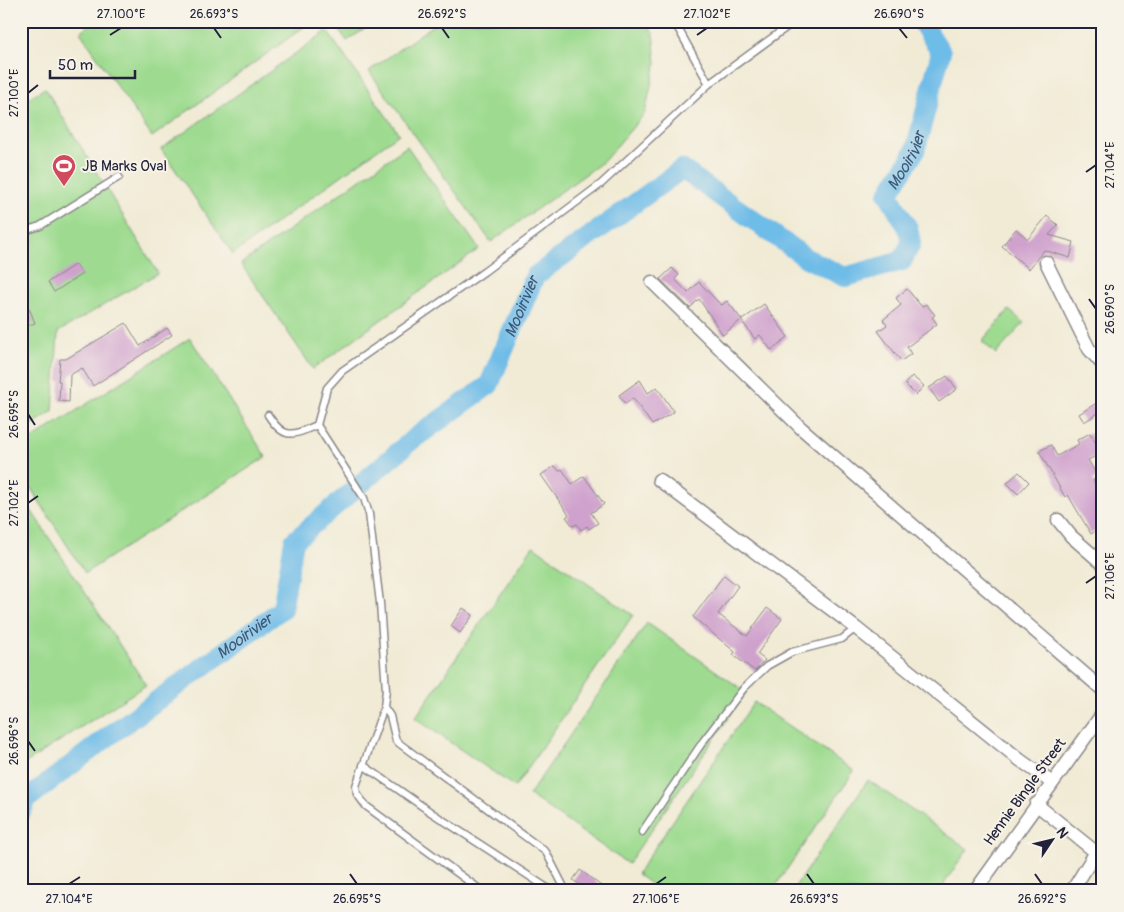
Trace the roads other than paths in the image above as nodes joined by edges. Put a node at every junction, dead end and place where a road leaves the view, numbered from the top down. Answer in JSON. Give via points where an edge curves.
{"nodes":[{"id":1,"x":674,"y":21,"type":"edge"},
{"id":2,"x":795,"y":21,"type":"edge"},
{"id":3,"x":709,"y":84,"type":"junction"},
{"id":4,"x":119,"y":177,"type":"dead end"},
{"id":5,"x":21,"y":232,"type":"edge"},
{"id":6,"x":1046,"y":262,"type":"dead end"},
{"id":7,"x":652,"y":282,"type":"dead end"},
{"id":8,"x":1103,"y":365,"type":"edge"},
{"id":9,"x":268,"y":416,"type":"dead end"},
{"id":10,"x":317,"y":425,"type":"junction"},
{"id":11,"x":659,"y":480,"type":"dead end"},
{"id":12,"x":1058,"y":520,"type":"dead end"},
{"id":13,"x":1103,"y":564,"type":"edge"},
{"id":14,"x":856,"y":628,"type":"junction"},
{"id":15,"x":1103,"y":690,"type":"edge"},
{"id":16,"x":384,"y":707,"type":"junction"},
{"id":17,"x":1103,"y":713,"type":"edge"},
{"id":18,"x":363,"y":764,"type":"junction"},
{"id":19,"x":1051,"y":782,"type":"junction"},
{"id":20,"x":1036,"y":804,"type":"junction"},
{"id":21,"x":642,"y":832,"type":"dead end"},
{"id":22,"x":1100,"y":855,"type":"edge"},
{"id":23,"x":482,"y":891,"type":"edge"},
{"id":24,"x":552,"y":891,"type":"edge"},
{"id":25,"x":566,"y":891,"type":"edge"},
{"id":26,"x":975,"y":891,"type":"edge"},
{"id":27,"x":1072,"y":891,"type":"edge"}],
"edges":[{"from":1,"to":3,"type":"lane"},
{"from":2,"to":3,"type":"lane"},
{"from":3,"to":10,"type":"lane","via":[[601,184],[485,271],[342,371],[327,388]]},
{"from":4,"to":5,"type":"lane","via":[[40,226]]},
{"from":6,"to":8,"type":"street","via":[[1089,349]]},
{"from":7,"to":15,"type":"street","via":[[801,428]]},
{"from":9,"to":10,"type":"lane","via":[[278,430],[287,434],[297,434]]},
{"from":10,"to":16,"type":"lane","via":[[364,498],[369,514],[386,674]]},
{"from":11,"to":14,"type":"street"},
{"from":12,"to":13,"type":"street"},
{"from":14,"to":19,"type":"street"},
{"from":14,"to":21,"type":"lane","via":[[842,639],[792,652],[767,666],[744,688],[704,740]]},
{"from":16,"to":18,"type":"lane"},
{"from":16,"to":25,"type":"lane","via":[[390,716],[396,741],[546,852]]},
{"from":17,"to":19,"type":"street","name":"Hennie Bingle Street"},
{"from":18,"to":23,"type":"lane","via":[[356,786],[360,799]]},
{"from":18,"to":24,"type":"lane"},
{"from":19,"to":20,"type":"street","name":"Hennie Bingle Street"},
{"from":20,"to":22,"type":"street"},
{"from":20,"to":26,"type":"street","name":"Hennie Bingle Street"},
{"from":22,"to":27,"type":"street"}]}
